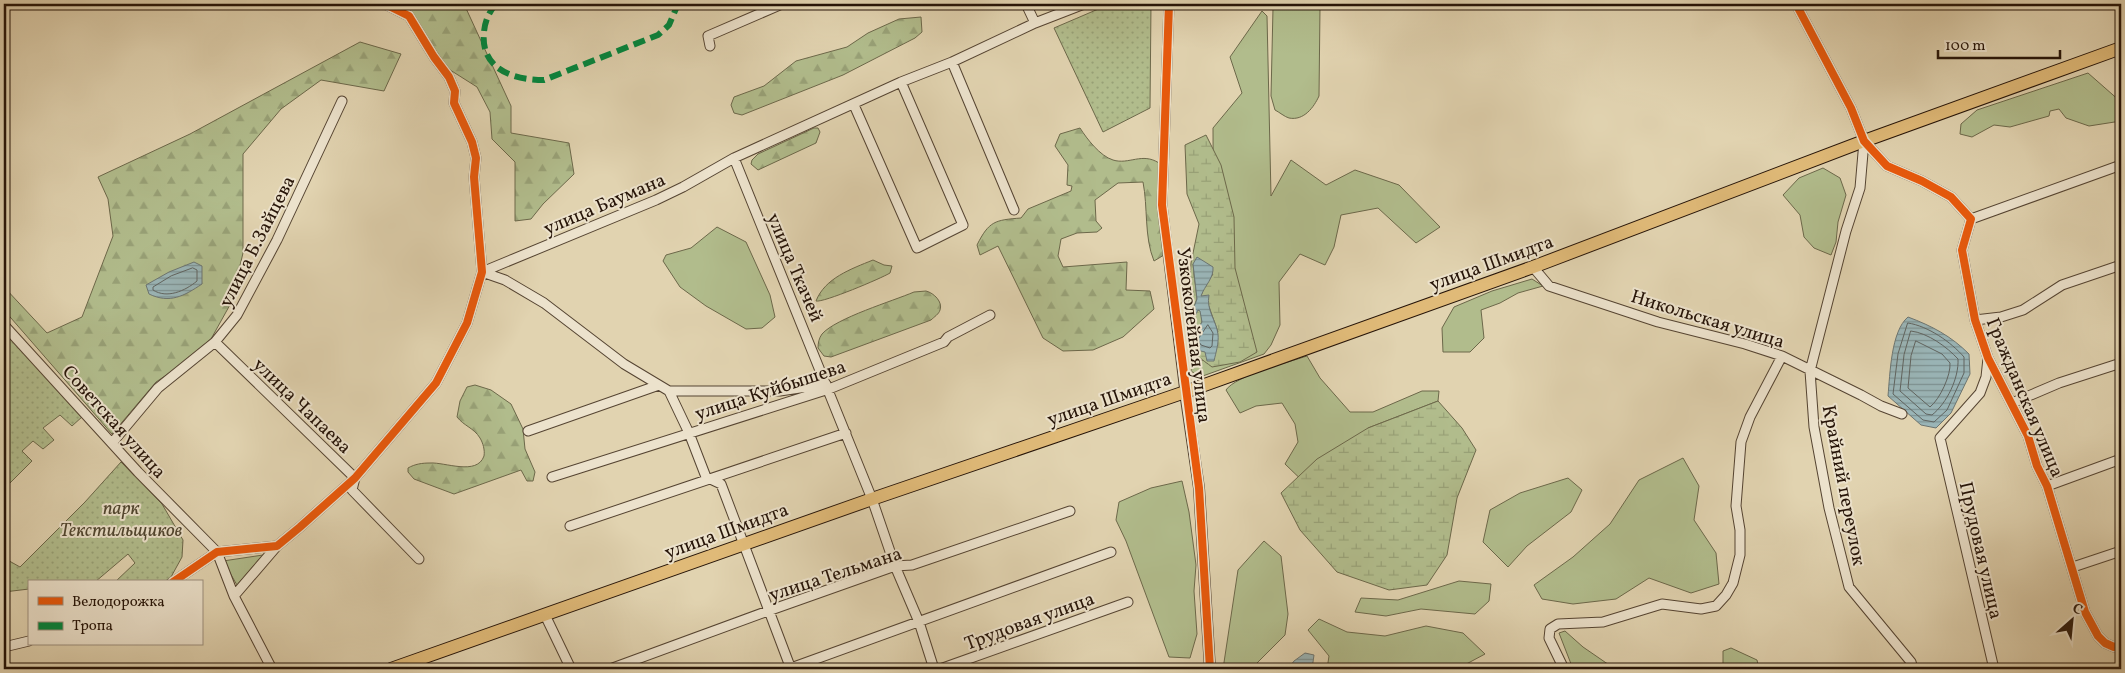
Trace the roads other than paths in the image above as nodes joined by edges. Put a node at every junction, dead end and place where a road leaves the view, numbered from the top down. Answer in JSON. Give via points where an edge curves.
{"nodes":[{"id":1,"x":385,"y":4,"type":"edge"},
{"id":2,"x":782,"y":4,"type":"edge"},
{"id":3,"x":1026,"y":4,"type":"edge"},
{"id":4,"x":1084,"y":4,"type":"edge"},
{"id":5,"x":1169,"y":4,"type":"edge"},
{"id":6,"x":1796,"y":4,"type":"edge"},
{"id":7,"x":1035,"y":22,"type":"junction"},
{"id":8,"x":710,"y":46,"type":"dead end"},
{"id":9,"x":2121,"y":48,"type":"edge"},
{"id":10,"x":952,"y":62,"type":"junction"},
{"id":11,"x":901,"y":82,"type":"junction"},
{"id":12,"x":342,"y":101,"type":"dead end"},
{"id":13,"x":854,"y":105,"type":"junction"},
{"id":14,"x":1864,"y":142,"type":"junction"},
{"id":15,"x":734,"y":158,"type":"junction"},
{"id":16,"x":2121,"y":165,"type":"edge"},
{"id":17,"x":1014,"y":210,"type":"dead end"},
{"id":18,"x":1971,"y":219,"type":"junction"},
{"id":19,"x":2121,"y":264,"type":"edge"},
{"id":20,"x":1533,"y":268,"type":"junction"},
{"id":21,"x":482,"y":272,"type":"junction"},
{"id":22,"x":990,"y":315,"type":"dead end"},
{"id":23,"x":1974,"y":320,"type":"junction"},
{"id":24,"x":4,"y":325,"type":"edge"},
{"id":25,"x":215,"y":342,"type":"junction"},
{"id":26,"x":1782,"y":356,"type":"junction"},
{"id":27,"x":1988,"y":358,"type":"junction"},
{"id":28,"x":2121,"y":363,"type":"edge"},
{"id":29,"x":1810,"y":371,"type":"junction"},
{"id":30,"x":659,"y":385,"type":"junction"},
{"id":31,"x":827,"y":386,"type":"junction"},
{"id":32,"x":669,"y":391,"type":"junction"},
{"id":33,"x":1185,"y":392,"type":"junction"},
{"id":34,"x":2012,"y":403,"type":"junction"},
{"id":35,"x":1902,"y":414,"type":"dead end"},
{"id":36,"x":528,"y":431,"type":"dead end"},
{"id":37,"x":846,"y":432,"type":"junction"},
{"id":38,"x":689,"y":433,"type":"junction"},
{"id":39,"x":112,"y":442,"type":"junction"},
{"id":40,"x":2121,"y":459,"type":"edge"},
{"id":41,"x":552,"y":477,"type":"dead end"},
{"id":42,"x":355,"y":478,"type":"junction"},
{"id":43,"x":710,"y":479,"type":"junction"},
{"id":44,"x":2047,"y":486,"type":"junction"},
{"id":45,"x":872,"y":499,"type":"junction"},
{"id":46,"x":1070,"y":511,"type":"dead end"},
{"id":47,"x":570,"y":526,"type":"dead end"},
{"id":48,"x":745,"y":543,"type":"junction"},
{"id":49,"x":277,"y":546,"type":"junction"},
{"id":50,"x":2121,"y":551,"type":"edge"},
{"id":51,"x":217,"y":552,"type":"junction"},
{"id":52,"x":1111,"y":552,"type":"dead end"},
{"id":53,"x":419,"y":559,"type":"dead end"},
{"id":54,"x":895,"y":566,"type":"junction"},
{"id":55,"x":2073,"y":567,"type":"junction"},
{"id":56,"x":176,"y":580,"type":"edge"},
{"id":57,"x":234,"y":596,"type":"junction"},
{"id":58,"x":1128,"y":602,"type":"dead end"},
{"id":59,"x":768,"y":611,"type":"junction"},
{"id":60,"x":545,"y":615,"type":"junction"},
{"id":61,"x":919,"y":622,"type":"junction"},
{"id":62,"x":28,"y":641,"type":"edge"},
{"id":63,"x":2117,"y":646,"type":"edge"},
{"id":64,"x":4,"y":647,"type":"edge"},
{"id":65,"x":272,"y":669,"type":"edge"},
{"id":66,"x":391,"y":669,"type":"edge"},
{"id":67,"x":571,"y":669,"type":"edge"},
{"id":68,"x":610,"y":669,"type":"edge"},
{"id":69,"x":791,"y":669,"type":"edge"},
{"id":70,"x":934,"y":669,"type":"edge"},
{"id":71,"x":940,"y":669,"type":"edge"},
{"id":72,"x":1210,"y":669,"type":"edge"},
{"id":73,"x":1564,"y":669,"type":"edge"},
{"id":74,"x":1913,"y":669,"type":"edge"},
{"id":75,"x":1994,"y":669,"type":"edge"}],
"edges":[{"from":1,"to":21,"type":"street","via":[[409,16],[455,91],[454,103],[476,158],[474,177]]},
{"from":2,"to":8,"type":"street","via":[[708,36]]},
{"from":3,"to":7,"type":"street"},
{"from":4,"to":7,"type":"street","name":"улица Баумана"},
{"from":5,"to":33,"type":"street","name":"Узкоколейная улица","via":[[1162,206]]},
{"from":6,"to":14,"type":"street","via":[[1851,108]]},
{"from":7,"to":10,"type":"street","name":"улица Баумана"},
{"from":9,"to":14,"type":"main road","name":"улица Шмидта"},
{"from":10,"to":11,"type":"street","name":"улица Баумана"},
{"from":10,"to":17,"type":"street"},
{"from":11,"to":13,"type":"street","name":"улица Баумана"},
{"from":11,"to":13,"type":"street","via":[[963,225],[917,248]]},
{"from":12,"to":25,"type":"street","name":"улица Б.Зайцева","via":[[238,315]]},
{"from":13,"to":15,"type":"street","name":"улица Баумана"},
{"from":14,"to":18,"type":"street","via":[[1887,166],[1951,197]]},
{"from":14,"to":20,"type":"main road","name":"улица Шмидта"},
{"from":14,"to":29,"type":"street","name":"Крайний переулок","via":[[1860,188]]},
{"from":15,"to":21,"type":"street","name":"улица Баумана","via":[[656,200]]},
{"from":15,"to":31,"type":"street","name":"улица Ткачей"},
{"from":16,"to":18,"type":"street"},
{"from":18,"to":23,"type":"street","name":"Гражданская улица","via":[[1962,250]]},
{"from":19,"to":23,"type":"street","via":[[2062,285],[2023,310]]},
{"from":20,"to":26,"type":"street","name":"Никольская улица","via":[[1549,286],[1658,322]]},
{"from":20,"to":33,"type":"main road","name":"улица Шмидта"},
{"from":21,"to":30,"type":"street","via":[[505,280],[544,303],[624,364]]},
{"from":21,"to":42,"type":"street","via":[[467,323],[436,383]]},
{"from":22,"to":31,"type":"street","name":"улица Куйбышева","via":[[948,336],[944,342]]},
{"from":23,"to":27,"type":"street","name":"Гражданская улица"},
{"from":24,"to":39,"type":"street","name":"Советская улица"},
{"from":25,"to":39,"type":"street","name":"улица Б.Зайцева","via":[[158,388]]},
{"from":25,"to":42,"type":"street","name":"улица Чапаева"},
{"from":26,"to":29,"type":"street","name":"Никольская улица"},
{"from":26,"to":73,"type":"street","via":[[1750,417],[1741,442],[1736,506],[1740,555],[1733,583],[1726,595],[1716,606],[1701,609],[1662,604],[1603,622],[1558,624],[1550,629],[1549,638]]},
{"from":27,"to":34,"type":"street","name":"Гражданская улица"},
{"from":27,"to":75,"type":"street","name":"Прудовая улица","via":[[1980,393],[1940,438]]},
{"from":28,"to":34,"type":"street","via":[[2059,383]]},
{"from":29,"to":35,"type":"street","name":"Никольская улица"},
{"from":29,"to":74,"type":"street","name":"Крайний переулок","via":[[1814,427],[1848,587],[1911,662]]},
{"from":30,"to":32,"type":"street"},
{"from":30,"to":36,"type":"street"},
{"from":31,"to":32,"type":"street","via":[[780,391]]},
{"from":31,"to":37,"type":"street","name":"улица Ткачей"},
{"from":31,"to":38,"type":"street","name":"улица Куйбышева"},
{"from":32,"to":38,"type":"street"},
{"from":33,"to":45,"type":"main road","name":"улица Шмидта"},
{"from":33,"to":72,"type":"street","name":"Узкоколейная улица","via":[[1199,488]]},
{"from":34,"to":44,"type":"street","name":"Гражданская улица"},
{"from":37,"to":43,"type":"street"},
{"from":37,"to":45,"type":"street","name":"улица Ткачей"},
{"from":38,"to":41,"type":"street","name":"улица Куйбышева"},
{"from":38,"to":43,"type":"street","via":[[706,477]]},
{"from":39,"to":51,"type":"street","name":"Советская улица"},
{"from":40,"to":44,"type":"street"},
{"from":42,"to":49,"type":"street"},
{"from":42,"to":53,"type":"street","name":"улица Чапаева","via":[[352,490]]},
{"from":43,"to":47,"type":"street"},
{"from":43,"to":48,"type":"street","via":[[721,484]]},
{"from":44,"to":55,"type":"street","name":"Гражданская улица"},
{"from":45,"to":48,"type":"main road","name":"улица Шмидта"},
{"from":45,"to":54,"type":"street","name":"улица Ткачей"},
{"from":46,"to":54,"type":"street","name":"улица Тельмана","via":[[912,565]]},
{"from":48,"to":59,"type":"street"},
{"from":48,"to":60,"type":"main road","name":"улица Шмидта"},
{"from":49,"to":51,"type":"street"},
{"from":49,"to":57,"type":"street"},
{"from":50,"to":55,"type":"street"},
{"from":51,"to":56,"type":"street"},
{"from":51,"to":57,"type":"street","name":"Советская улица"},
{"from":52,"to":61,"type":"street"},
{"from":54,"to":59,"type":"street","name":"улица Тельмана"},
{"from":54,"to":61,"type":"street","name":"улица Ткачей"},
{"from":55,"to":63,"type":"street","name":"Гражданская улица","via":[[2085,612],[2098,636],[2105,643]]},
{"from":57,"to":65,"type":"street","name":"Советская улица"},
{"from":58,"to":71,"type":"street","name":"Трудовая улица"},
{"from":59,"to":68,"type":"street","name":"улица Тельмана"},
{"from":59,"to":69,"type":"street"},
{"from":60,"to":66,"type":"main road","name":"улица Шмидта"},
{"from":60,"to":67,"type":"street"},
{"from":61,"to":69,"type":"street"},
{"from":61,"to":70,"type":"street","name":"улица Ткачей"},
{"from":62,"to":64,"type":"street"}]}
